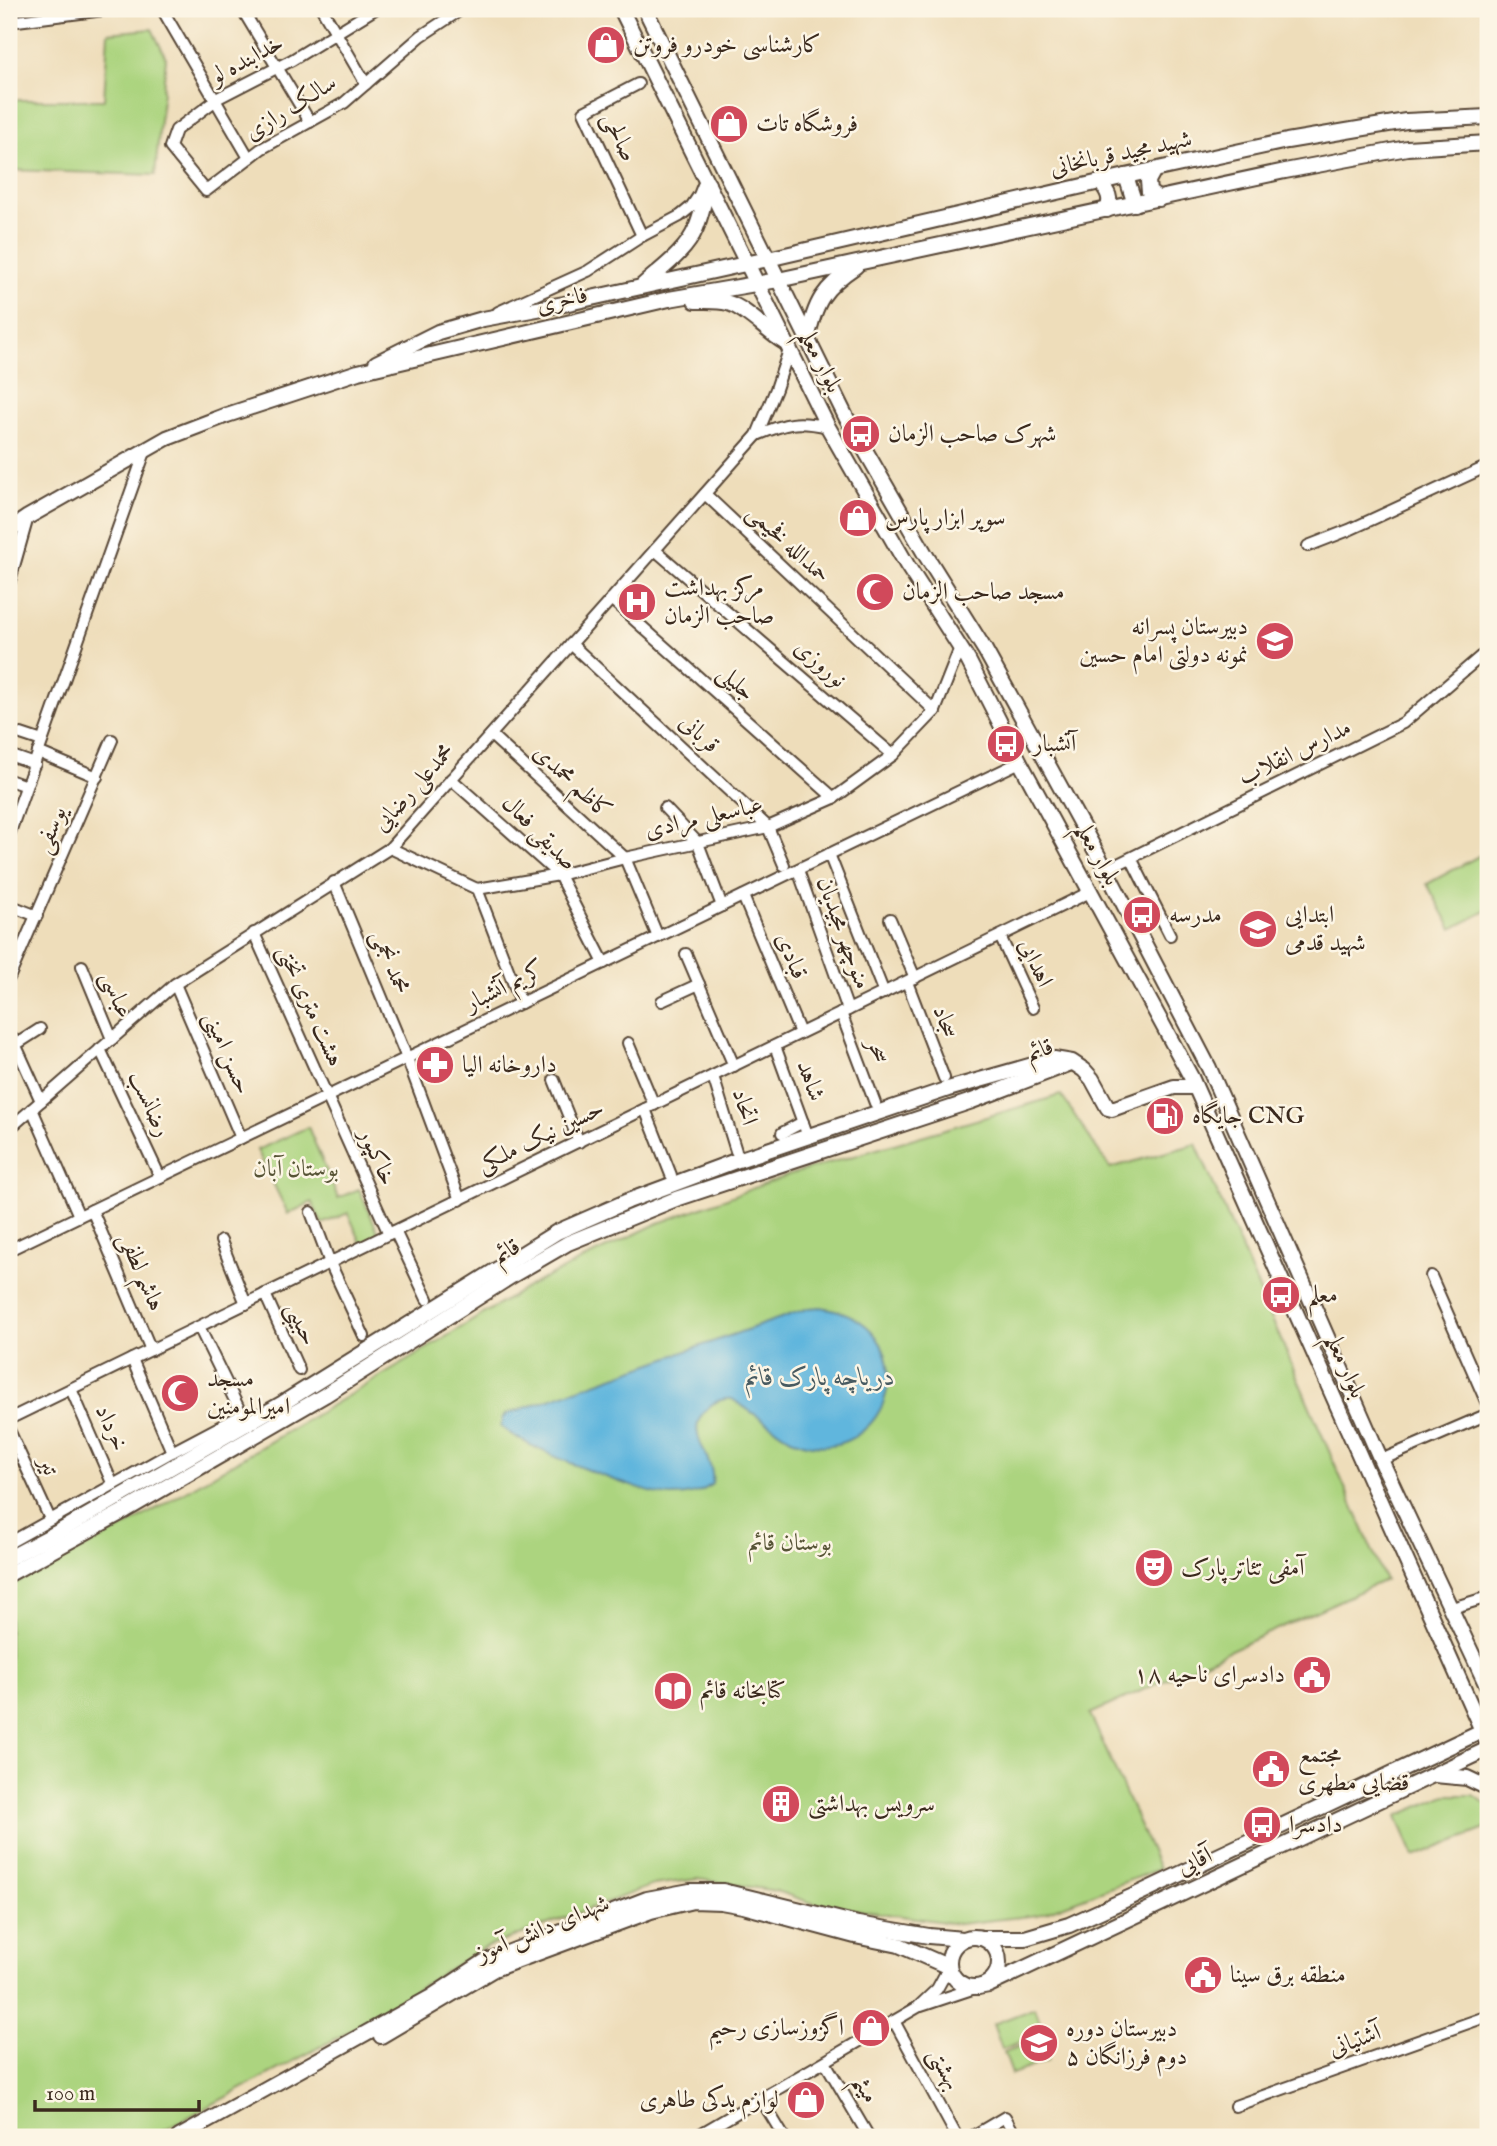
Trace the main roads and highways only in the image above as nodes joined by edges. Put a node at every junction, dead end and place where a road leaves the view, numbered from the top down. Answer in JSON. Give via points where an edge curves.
{"nodes":[{"id":1,"x":621,"y":9,"type":"edge"},
{"id":2,"x":645,"y":9,"type":"edge"},
{"id":3,"x":1488,"y":117,"type":"edge"},
{"id":4,"x":1488,"y":143,"type":"edge"},
{"id":5,"x":1154,"y":170,"type":"junction"},
{"id":6,"x":1126,"y":176,"type":"junction"},
{"id":7,"x":706,"y":181,"type":"junction"},
{"id":8,"x":1100,"y":182,"type":"junction"},
{"id":9,"x":1159,"y":199,"type":"junction"},
{"id":10,"x":1135,"y":204,"type":"junction"},
{"id":11,"x":1107,"y":210,"type":"junction"},
{"id":12,"x":768,"y":259,"type":"junction"},
{"id":13,"x":864,"y":261,"type":"junction"},
{"id":14,"x":747,"y":263,"type":"junction"},
{"id":15,"x":778,"y":280,"type":"junction"},
{"id":16,"x":757,"y":285,"type":"junction"},
{"id":17,"x":641,"y":286,"type":"junction"},
{"id":18,"x":669,"y":299,"type":"junction"},
{"id":19,"x":807,"y":340,"type":"junction"},
{"id":20,"x":787,"y":347,"type":"junction"},
{"id":21,"x":358,"y":372,"type":"junction"},
{"id":22,"x":9,"y":530,"type":"edge"},
{"id":23,"x":1072,"y":1062,"type":"junction"},
{"id":24,"x":1195,"y":1087,"type":"junction"},
{"id":25,"x":9,"y":1558,"type":"edge"},
{"id":26,"x":9,"y":1574,"type":"edge"},
{"id":27,"x":1488,"y":1688,"type":"edge"},
{"id":28,"x":1472,"y":1707,"type":"junction"},
{"id":29,"x":1487,"y":1738,"type":"edge"},
{"id":30,"x":1457,"y":1743,"type":"junction"},
{"id":31,"x":1430,"y":1775,"type":"junction"},
{"id":32,"x":1488,"y":1788,"type":"edge"},
{"id":33,"x":856,"y":1930,"type":"junction"},
{"id":34,"x":980,"y":1938,"type":"junction"},
{"id":35,"x":963,"y":1939,"type":"junction"},
{"id":36,"x":949,"y":1967,"type":"junction"},
{"id":37,"x":978,"y":1987,"type":"junction"},
{"id":38,"x":179,"y":2137,"type":"edge"},
{"id":39,"x":199,"y":2137,"type":"edge"}],
"edges":[{"from":1,"to":7,"type":"main road","name":"بلوار معلم"},
{"from":2,"to":12,"type":"main road","name":"بلوار معلم"},
{"from":3,"to":5,"type":"main road","name":"شهید مجید قربانخانی","via":[[1393,123]]},
{"from":4,"to":9,"type":"main road","via":[[1407,148]]},
{"from":5,"to":6,"type":"main road","name":"شهید مجید قربانخانی"},
{"from":5,"to":9,"type":"main road","via":[[1147,181],[1149,192]]},
{"from":6,"to":8,"type":"main road","name":"شهید مجید قربانخانی"},
{"from":6,"to":10,"type":"main road"},
{"from":7,"to":14,"type":"main road","name":"بلوار معلم"},
{"from":7,"to":17,"type":"main road","via":[[702,210],[688,242]]},
{"from":8,"to":11,"type":"main road","via":[[1108,191]]},
{"from":8,"to":12,"type":"main road","name":"شهید مجید قربانخانی"},
{"from":9,"to":10,"type":"main road"},
{"from":10,"to":11,"type":"main road"},
{"from":11,"to":13,"type":"main road"},
{"from":12,"to":14,"type":"main road","name":"شهید مجید قربانخانی"},
{"from":12,"to":15,"type":"main road","name":"بلوار معلم"},
{"from":13,"to":15,"type":"main road"},
{"from":13,"to":19,"type":"main road","via":[[836,279],[818,301]]},
{"from":14,"to":16,"type":"main road","name":"بلوار معلم"},
{"from":14,"to":17,"type":"main road","name":"فاخری"},
{"from":15,"to":16,"type":"main road","name":"فاخری"},
{"from":15,"to":19,"type":"main road","name":"بلوار معلم"},
{"from":16,"to":18,"type":"main road","name":"فاخری"},
{"from":16,"to":20,"type":"main road","name":"بلوار معلم"},
{"from":17,"to":21,"type":"main road","name":"فاخری","via":[[438,332]]},
{"from":18,"to":20,"type":"main road","via":[[727,303]]},
{"from":18,"to":21,"type":"main road","name":"فاخری"},
{"from":19,"to":27,"type":"main road","name":"بلوار معلم","via":[[846,417],[985,650],[1209,1068],[1381,1460]]},
{"from":20,"to":24,"type":"main road","name":"بلوار معلم","via":[[907,565],[960,648]]},
{"from":21,"to":22,"type":"main road","name":"فاخری","via":[[167,438]]},
{"from":23,"to":24,"type":"main road","name":"قائم","via":[[1092,1079],[1112,1109],[1174,1087]]},
{"from":23,"to":25,"type":"main road","name":"قائم","via":[[1054,1059],[948,1089],[687,1178],[557,1232],[283,1403]]},
{"from":23,"to":26,"type":"main road","name":"قائم","via":[[972,1101],[676,1199],[568,1243],[325,1395]]},
{"from":24,"to":28,"type":"main road","name":"بلوار معلم"},
{"from":28,"to":29,"type":"main road","name":"بلوار معلم"},
{"from":28,"to":30,"type":"main road","via":[[1469,1724]]},
{"from":29,"to":30,"type":"main road","name":"آقایی"},
{"from":29,"to":31,"type":"main road","name":"آقایی"},
{"from":30,"to":34,"type":"main road","name":"آقایی","via":[[1069,1925],[1025,1938]]},
{"from":31,"to":32,"type":"main road","via":[[1467,1778]]},
{"from":31,"to":37,"type":"main road","name":"آقایی"},
{"from":33,"to":35,"type":"main road"},
{"from":33,"to":36,"type":"main road"},
{"from":33,"to":38,"type":"main road","via":[[723,1891],[647,1899],[484,1962],[420,2003]]},
{"from":33,"to":39,"type":"main road","name":"شهدای دانش آموز","via":[[721,1902],[669,1905],[494,1969]]},
{"from":34,"to":35,"type":"main road"},
{"from":34,"to":37,"type":"main road","via":[[994,1947],[999,1963],[993,1979]]},
{"from":35,"to":36,"type":"main road","via":[[951,1950]]},
{"from":36,"to":37,"type":"main road","via":[[956,1981]]}]}
